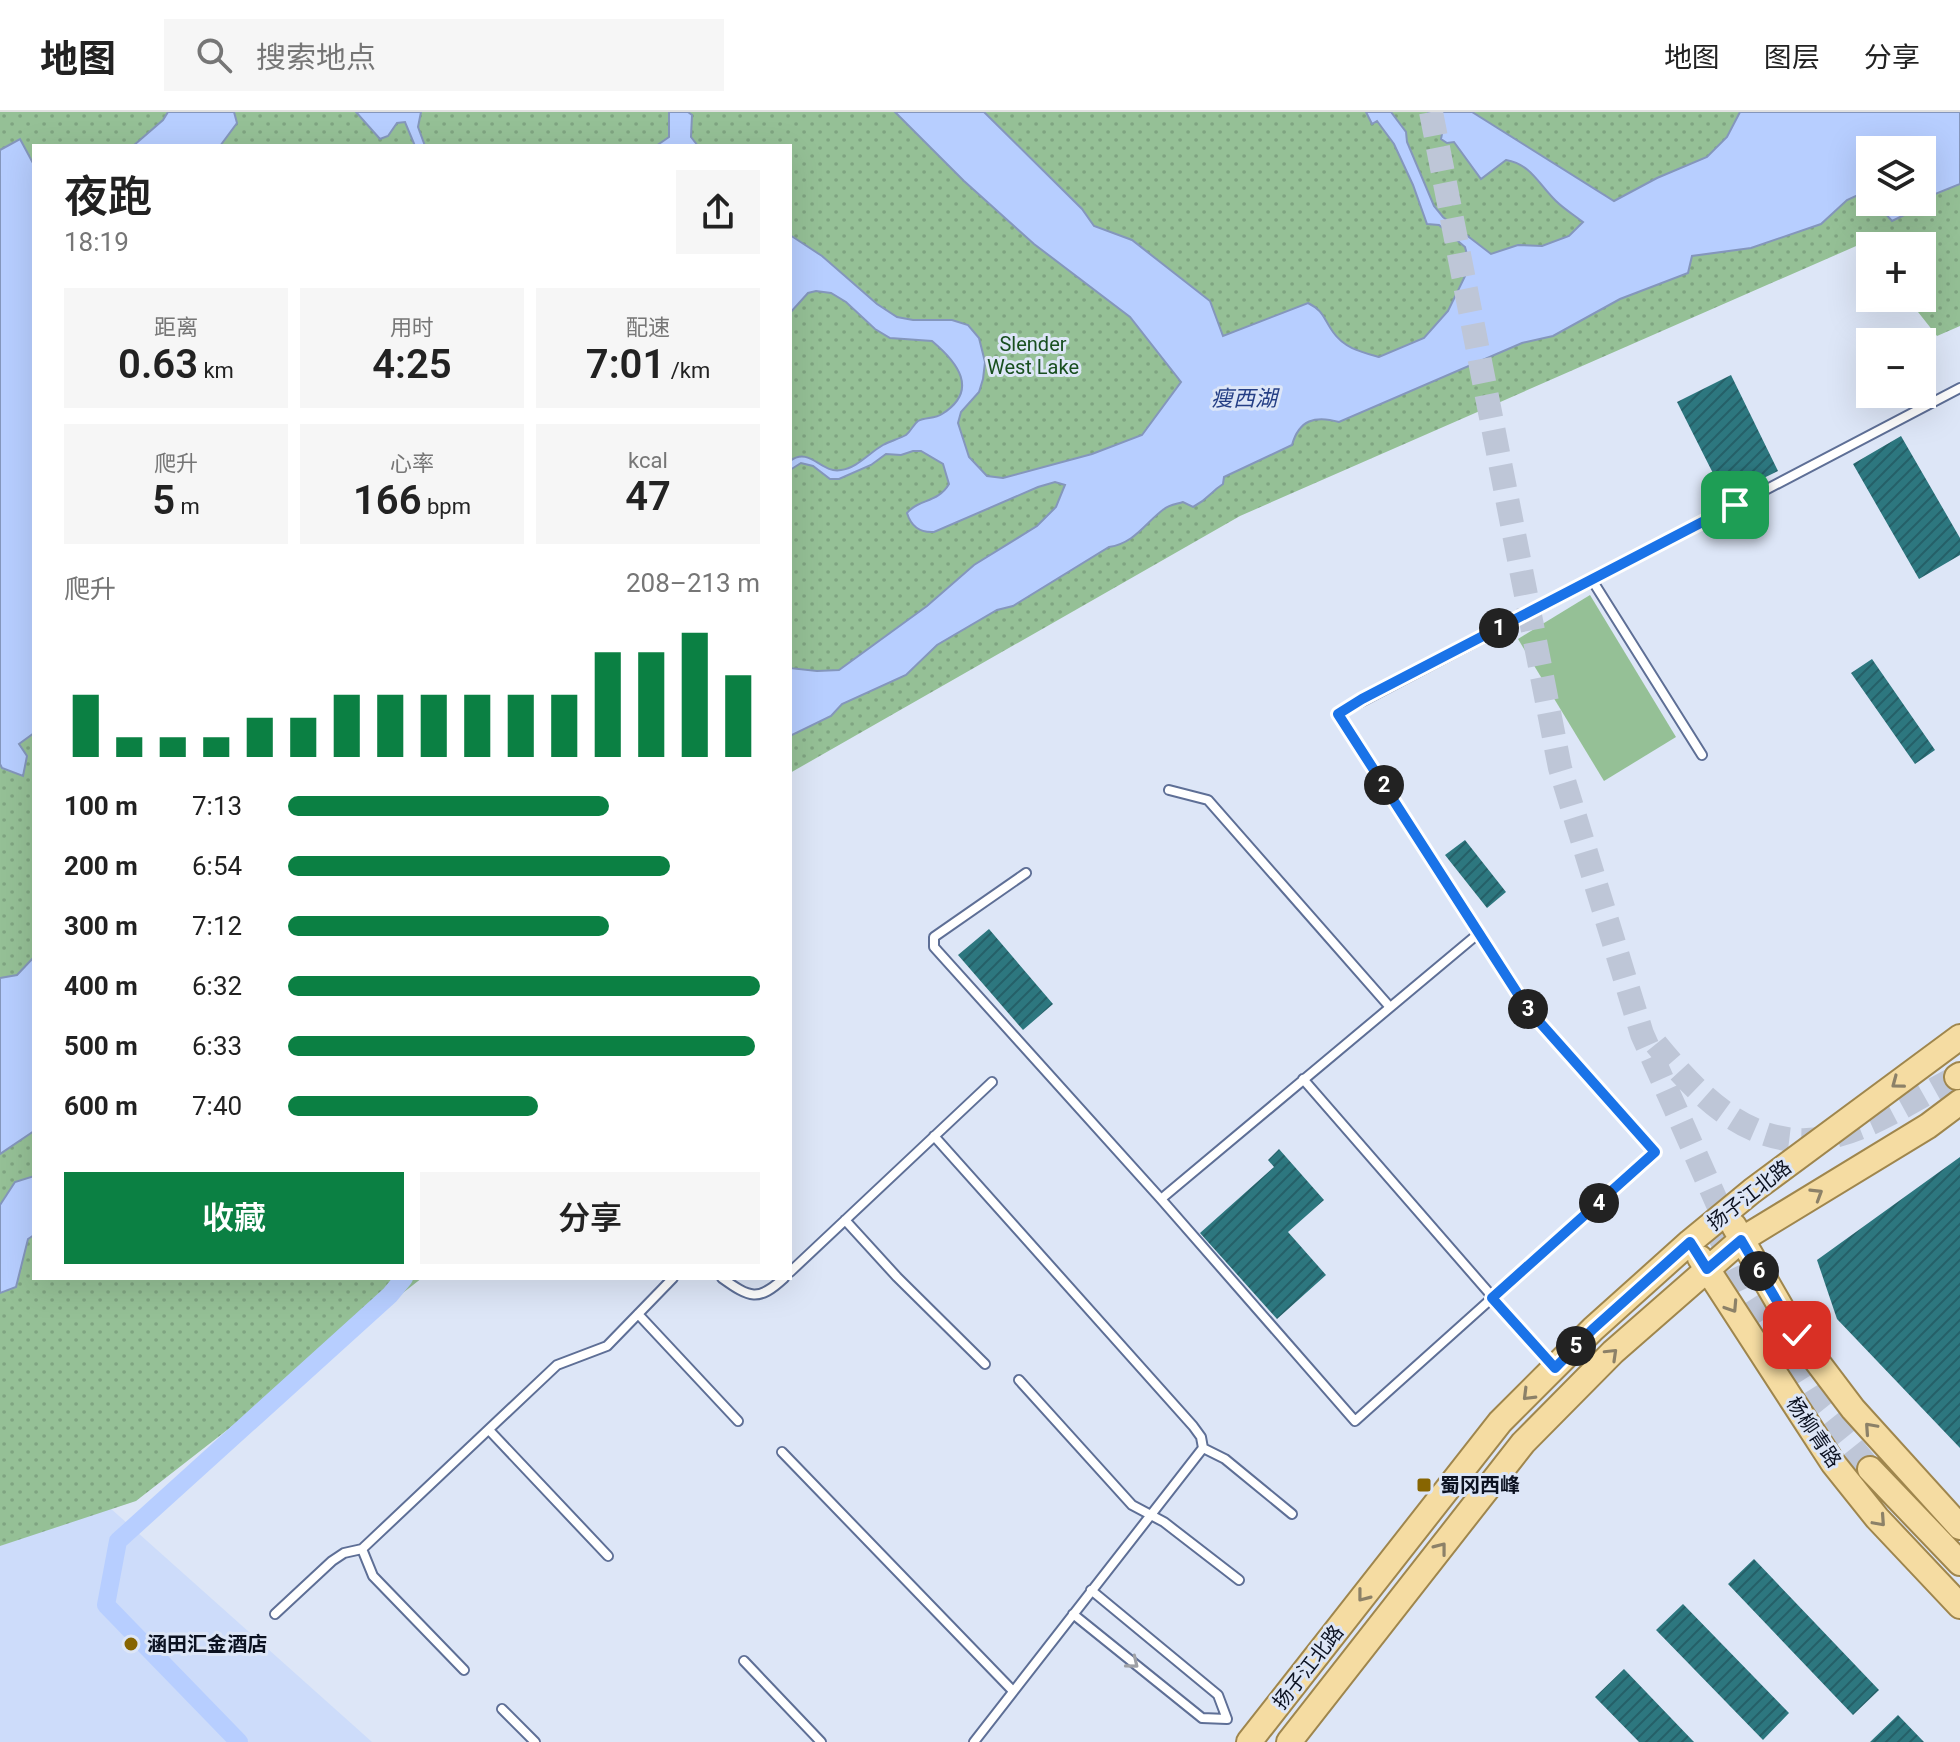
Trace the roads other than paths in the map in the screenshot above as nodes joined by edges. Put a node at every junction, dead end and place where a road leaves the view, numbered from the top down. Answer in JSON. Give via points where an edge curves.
{"nodes":[{"id":1,"x":1960,"y":388,"type":"edge"},
{"id":2,"x":1592,"y":580,"type":"junction"},
{"id":3,"x":1702,"y":755,"type":"dead end"},
{"id":4,"x":1169,"y":790,"type":"dead end"},
{"id":5,"x":1026,"y":873,"type":"dead end"},
{"id":6,"x":1479,"y":933,"type":"junction"},
{"id":7,"x":1389,"y":1006,"type":"junction"},
{"id":8,"x":1960,"y":1037,"type":"edge"},
{"id":9,"x":1303,"y":1079,"type":"junction"},
{"id":10,"x":992,"y":1082,"type":"dead end"},
{"id":11,"x":1960,"y":1102,"type":"edge"},
{"id":12,"x":934,"y":1136,"type":"junction"},
{"id":13,"x":1161,"y":1199,"type":"junction"},
{"id":14,"x":1727,"y":1212,"type":"junction"},
{"id":15,"x":845,"y":1220,"type":"junction"},
{"id":16,"x":1741,"y":1240,"type":"junction"},
{"id":17,"x":1690,"y":1242,"type":"junction"},
{"id":18,"x":1707,"y":1269,"type":"junction"},
{"id":19,"x":792,"y":1270,"type":"edge"},
{"id":20,"x":671,"y":1280,"type":"edge"},
{"id":21,"x":725,"y":1280,"type":"edge"},
{"id":22,"x":782,"y":1280,"type":"edge"},
{"id":23,"x":1492,"y":1298,"type":"junction"},
{"id":24,"x":638,"y":1314,"type":"junction"},
{"id":25,"x":985,"y":1364,"type":"dead end"},
{"id":26,"x":1555,"y":1368,"type":"junction"},
{"id":27,"x":1019,"y":1380,"type":"dead end"},
{"id":28,"x":738,"y":1421,"type":"dead end"},
{"id":29,"x":489,"y":1430,"type":"junction"},
{"id":30,"x":1203,"y":1448,"type":"junction"},
{"id":31,"x":782,"y":1452,"type":"dead end"},
{"id":32,"x":1870,"y":1469,"type":"tunnel mouth"},
{"id":33,"x":1292,"y":1514,"type":"dead end"},
{"id":34,"x":1149,"y":1516,"type":"junction"},
{"id":35,"x":1960,"y":1527,"type":"edge"},
{"id":36,"x":362,"y":1549,"type":"junction"},
{"id":37,"x":608,"y":1556,"type":"dead end"},
{"id":38,"x":1960,"y":1563,"type":"edge"},
{"id":39,"x":1239,"y":1580,"type":"dead end"},
{"id":40,"x":1091,"y":1590,"type":"junction"},
{"id":41,"x":1960,"y":1606,"type":"edge"},
{"id":42,"x":275,"y":1614,"type":"dead end"},
{"id":43,"x":1073,"y":1614,"type":"junction"},
{"id":44,"x":744,"y":1661,"type":"dead end"},
{"id":45,"x":464,"y":1670,"type":"dead end"},
{"id":46,"x":1013,"y":1691,"type":"junction"},
{"id":47,"x":502,"y":1709,"type":"dead end"},
{"id":48,"x":535,"y":1742,"type":"edge"},
{"id":49,"x":821,"y":1742,"type":"edge"},
{"id":50,"x":974,"y":1742,"type":"edge"},
{"id":51,"x":1249,"y":1742,"type":"edge"},
{"id":52,"x":1289,"y":1742,"type":"edge"}],
"edges":[{"from":1,"to":2,"type":"lane"},
{"from":2,"to":3,"type":"lane"},
{"from":2,"to":6,"type":"lane","via":[[1338,714]]},
{"from":4,"to":7,"type":"lane","via":[[1208,800]]},
{"from":5,"to":13,"type":"lane","via":[[934,937],[934,947]]},
{"from":6,"to":7,"type":"lane"},
{"from":6,"to":23,"type":"lane","via":[[1527,1008],[1655,1152]]},
{"from":7,"to":9,"type":"lane"},
{"from":8,"to":14,"type":"main road","name":"扬子江北路","one_way":true},
{"from":9,"to":13,"type":"lane"},
{"from":9,"to":23,"type":"lane"},
{"from":10,"to":12,"type":"lane"},
{"from":16,"to":11,"type":"main road","name":"扬子江北路","one_way":true},
{"from":12,"to":15,"type":"lane"},
{"from":12,"to":30,"type":"lane","via":[[1193,1426]]},
{"from":13,"to":23,"type":"lane","via":[[1355,1421]]},
{"from":14,"to":16,"type":"main road"},
{"from":14,"to":17,"type":"main road","name":"扬子江北路"},
{"from":15,"to":19,"type":"lane"},
{"from":15,"to":25,"type":"lane"},
{"from":16,"to":18,"type":"main road","name":"扬子江北路"},
{"from":35,"to":16,"type":"main road","one_way":true,"via":[[1853,1409],[1797,1335]]},
{"from":17,"to":18,"type":"main road","name":"杨柳青路"},
{"from":17,"to":26,"type":"main road","name":"扬子江北路"},
{"from":18,"to":41,"type":"main road","name":"杨柳青路","one_way":true,"via":[[1833,1463]]},
{"from":52,"to":18,"type":"main road","name":"扬子江北路","one_way":true,"via":[[1523,1443],[1613,1352]]},
{"from":20,"to":24,"type":"lane"},
{"from":21,"to":22,"type":"lane","via":[[753,1296],[767,1294]]},
{"from":23,"to":26,"type":"lane"},
{"from":24,"to":28,"type":"lane"},
{"from":24,"to":29,"type":"lane","via":[[607,1346],[557,1365]]},
{"from":26,"to":51,"type":"main road","name":"扬子江北路","one_way":true,"via":[[1500,1422]]},
{"from":27,"to":34,"type":"lane","via":[[1132,1505]]},
{"from":29,"to":36,"type":"lane"},
{"from":29,"to":37,"type":"lane"},
{"from":30,"to":33,"type":"lane","via":[[1225,1459]]},
{"from":30,"to":34,"type":"lane"},
{"from":31,"to":46,"type":"lane"},
{"from":32,"to":38,"type":"main road"},
{"from":34,"to":39,"type":"lane"},
{"from":34,"to":40,"type":"lane"},
{"from":36,"to":42,"type":"lane","via":[[332,1561]]},
{"from":36,"to":45,"type":"lane","via":[[373,1576]]},
{"from":40,"to":43,"type":"lane"},
{"from":43,"to":40,"type":"lane","one_way":true,"via":[[1202,1718],[1227,1719],[1218,1695]]},
{"from":43,"to":46,"type":"lane"},
{"from":44,"to":49,"type":"lane"},
{"from":46,"to":50,"type":"lane"},
{"from":47,"to":48,"type":"lane"}]}
